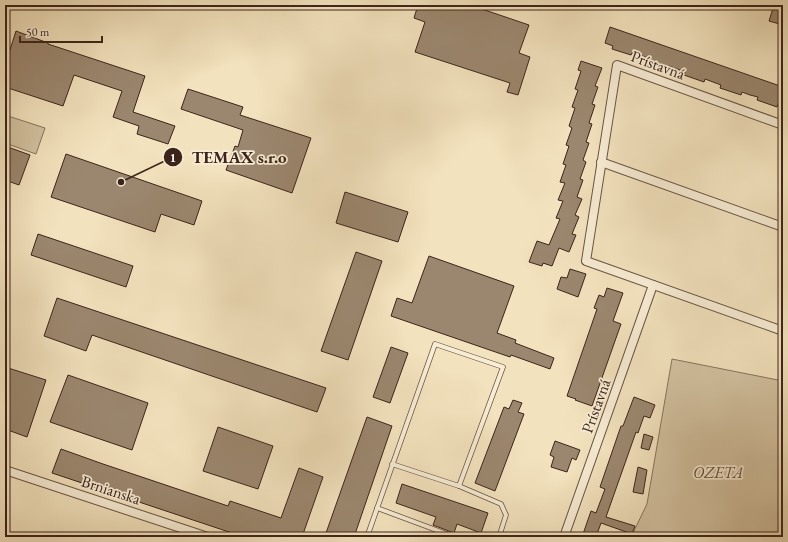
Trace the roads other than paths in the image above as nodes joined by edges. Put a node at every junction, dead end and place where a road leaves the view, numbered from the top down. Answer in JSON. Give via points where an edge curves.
{"nodes":[{"id":1,"x":783,"y":125,"type":"edge"},
{"id":2,"x":601,"y":162,"type":"junction"},
{"id":3,"x":783,"y":227,"type":"edge"},
{"id":4,"x":653,"y":285,"type":"junction"},
{"id":5,"x":783,"y":331,"type":"edge"},
{"id":6,"x":392,"y":464,"type":"junction"},
{"id":7,"x":5,"y":470,"type":"edge"},
{"id":8,"x":459,"y":486,"type":"junction"},
{"id":9,"x":377,"y":508,"type":"junction"},
{"id":10,"x":208,"y":537,"type":"edge"},
{"id":11,"x":367,"y":537,"type":"edge"},
{"id":12,"x":455,"y":537,"type":"edge"},
{"id":13,"x":499,"y":537,"type":"edge"},
{"id":14,"x":564,"y":537,"type":"edge"}],
"edges":[{"from":1,"to":2,"type":"street","name":"Prístavná","via":[[617,65]]},
{"from":2,"to":3,"type":"street"},
{"from":2,"to":4,"type":"street","name":"Prístavná","via":[[586,261]]},
{"from":4,"to":5,"type":"street","name":"Prístavná"},
{"from":4,"to":14,"type":"street","name":"Prístavná"},
{"from":6,"to":8,"type":"lane"},
{"from":6,"to":8,"type":"lane","via":[[435,344],[503,367]]},
{"from":6,"to":9,"type":"lane"},
{"from":7,"to":10,"type":"street","name":"Brnianska"},
{"from":8,"to":13,"type":"lane","via":[[501,504],[506,515]]},
{"from":9,"to":11,"type":"lane"},
{"from":9,"to":12,"type":"lane"}]}
